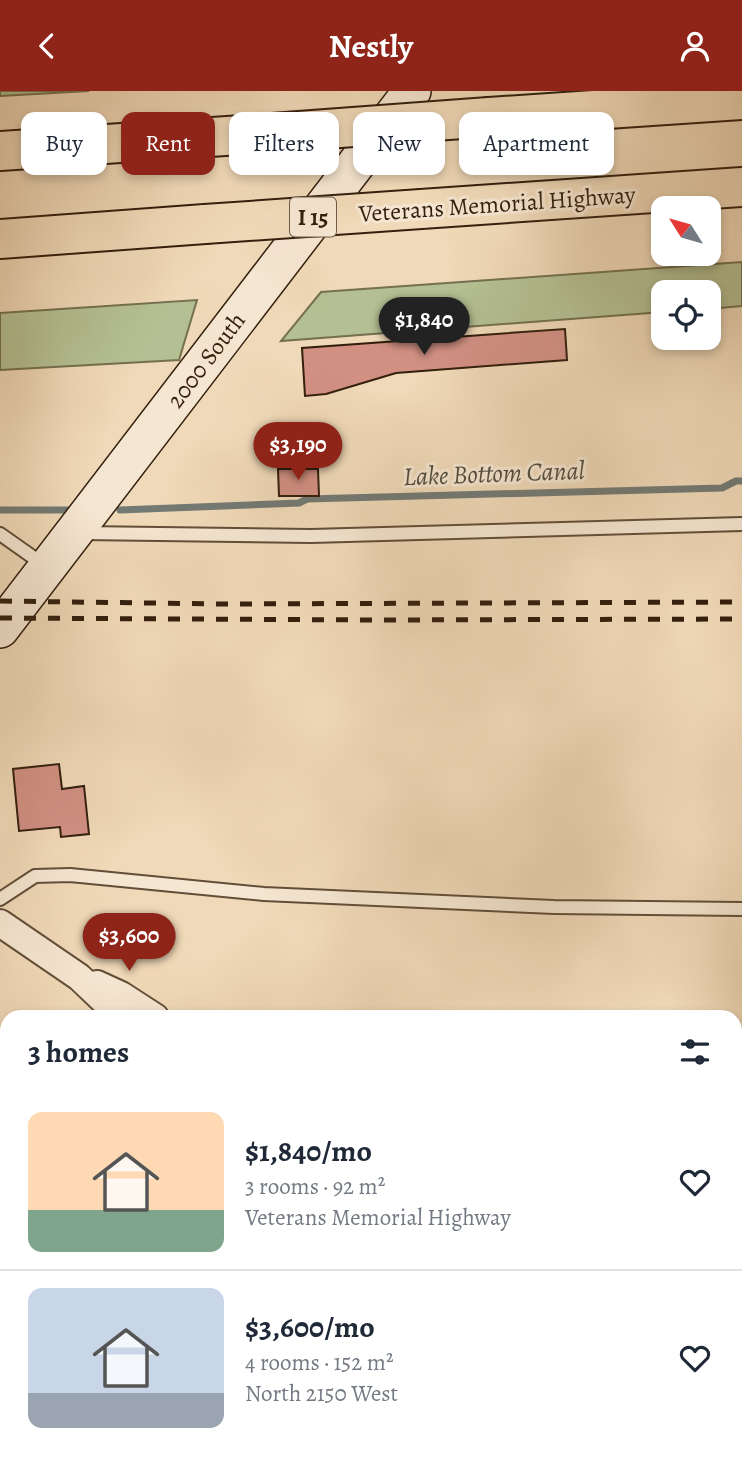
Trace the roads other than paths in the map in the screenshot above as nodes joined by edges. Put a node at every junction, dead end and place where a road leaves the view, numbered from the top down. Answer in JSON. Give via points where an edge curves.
{"nodes":[{"id":1,"x":412,"y":91,"type":"edge"},
{"id":2,"x":742,"y":100,"type":"edge"},
{"id":3,"x":0,"y":151,"type":"edge"},
{"id":4,"x":742,"y":187,"type":"edge"},
{"id":5,"x":0,"y":239,"type":"edge"},
{"id":6,"x":742,"y":524,"type":"edge"},
{"id":7,"x":74,"y":533,"type":"junction"},
{"id":8,"x":0,"y":534,"type":"edge"},
{"id":9,"x":47,"y":567,"type":"junction"},
{"id":10,"x":0,"y":629,"type":"edge"},
{"id":11,"x":0,"y":899,"type":"edge"},
{"id":12,"x":742,"y":909,"type":"edge"},
{"id":13,"x":0,"y":922,"type":"edge"},
{"id":14,"x":79,"y":977,"type":"junction"},
{"id":15,"x":114,"y":1010,"type":"edge"},
{"id":16,"x":144,"y":1010,"type":"edge"}],
"edges":[{"from":1,"to":7,"type":"street","name":"2000 South"},
{"from":2,"to":3,"type":"highway","bridge":true},
{"from":4,"to":5,"type":"highway","name":"Veterans Memorial Highway","number":"I 15","bridge":true},
{"from":6,"to":7,"type":"lane","via":[[311,536]]},
{"from":7,"to":9,"type":"street","name":"2000 South"},
{"from":8,"to":9,"type":"lane"},
{"from":9,"to":10,"type":"street","name":"2000 South"},
{"from":11,"to":12,"type":"lane","via":[[35,876],[70,875],[278,894],[554,907]]},
{"from":13,"to":14,"type":"street"},
{"from":14,"to":15,"type":"street"},
{"from":14,"to":16,"type":"street"}]}
